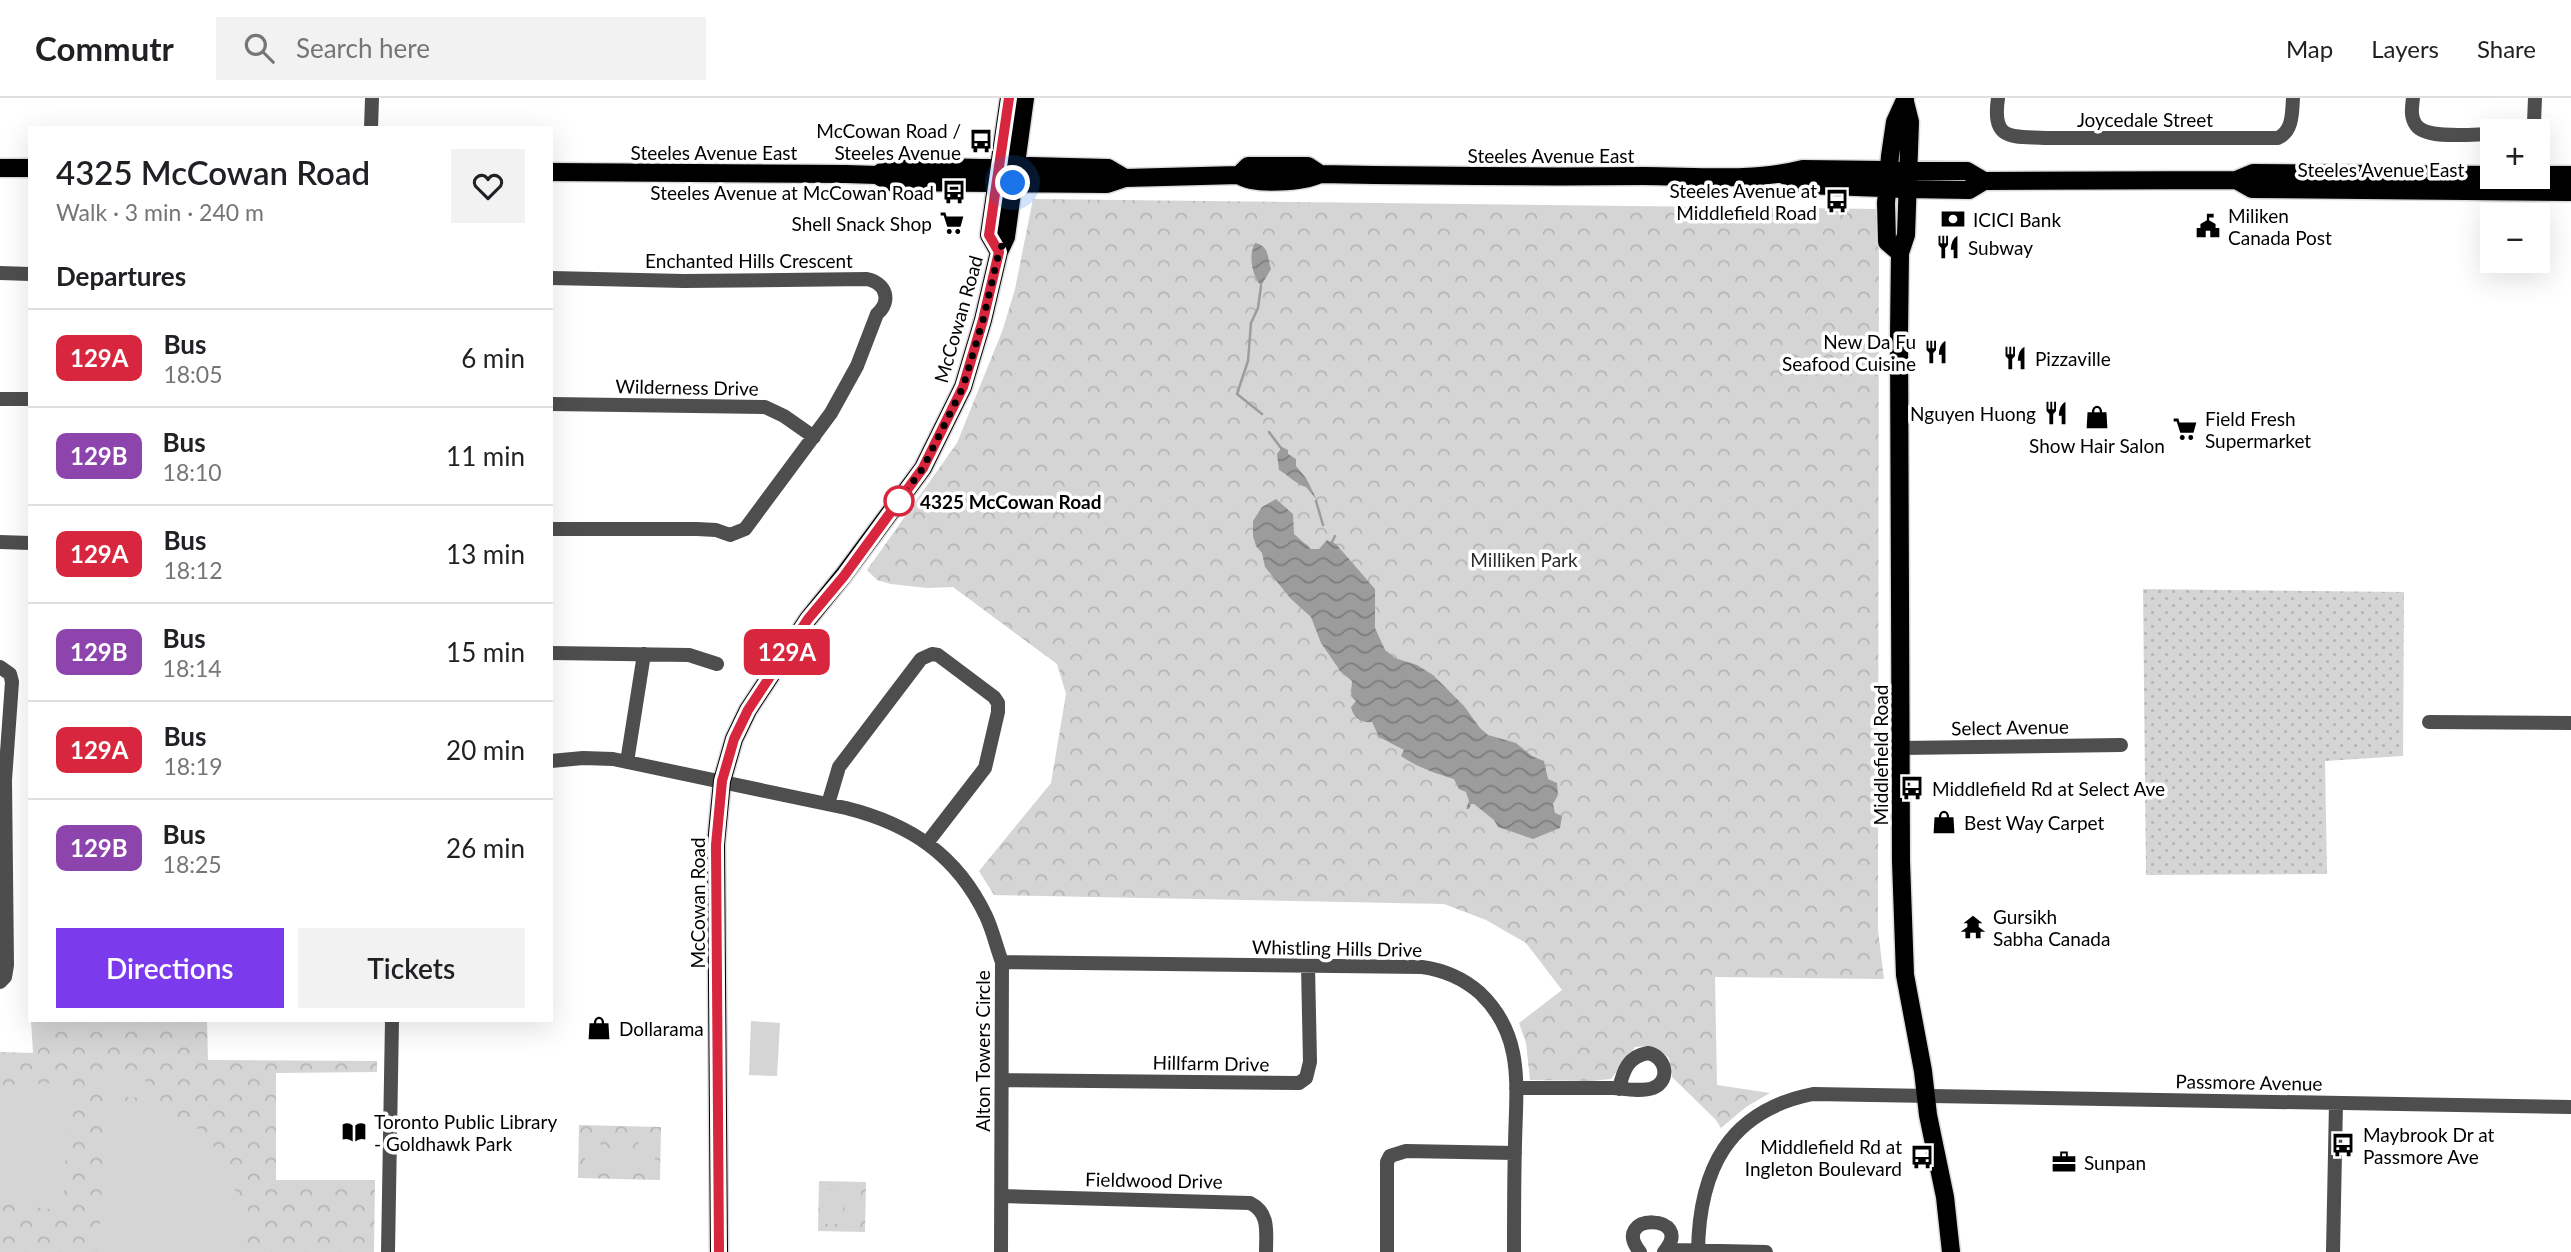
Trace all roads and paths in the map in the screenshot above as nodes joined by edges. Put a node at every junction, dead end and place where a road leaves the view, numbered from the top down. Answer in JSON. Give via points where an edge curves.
{"nodes":[{"id":1,"x":372,"y":98,"type":"edge"},
{"id":2,"x":1009,"y":98,"type":"edge"},
{"id":3,"x":1025,"y":98,"type":"edge"},
{"id":4,"x":1998,"y":98,"type":"edge"},
{"id":5,"x":2293,"y":98,"type":"edge"},
{"id":6,"x":2413,"y":98,"type":"edge"},
{"id":7,"x":2535,"y":98,"type":"edge"},
{"id":8,"x":1905,"y":100,"type":"edge"},
{"id":9,"x":2534,"y":119,"type":"edge"},
{"id":10,"x":371,"y":126,"type":"edge"},
{"id":11,"x":2480,"y":134,"type":"edge"},
{"id":12,"x":0,"y":168,"type":"edge"},
{"id":13,"x":28,"y":168,"type":"edge"},
{"id":14,"x":553,"y":172,"type":"edge"},
{"id":15,"x":2480,"y":174,"type":"edge"},
{"id":16,"x":1006,"y":175,"type":"junction"},
{"id":17,"x":2550,"y":175,"type":"edge"},
{"id":18,"x":2571,"y":175,"type":"edge"},
{"id":19,"x":1894,"y":177,"type":"junction"},
{"id":20,"x":2236,"y":180,"type":"junction"},
{"id":21,"x":1984,"y":181,"type":"junction"},
{"id":22,"x":1908,"y":190,"type":"junction"},
{"id":23,"x":2571,"y":192,"type":"edge"},
{"id":24,"x":1900,"y":253,"type":"junction"},
{"id":25,"x":0,"y":273,"type":"edge"},
{"id":26,"x":28,"y":274,"type":"edge"},
{"id":27,"x":553,"y":278,"type":"edge"},
{"id":28,"x":0,"y":399,"type":"edge"},
{"id":29,"x":28,"y":399,"type":"edge"},
{"id":30,"x":553,"y":404,"type":"edge"},
{"id":31,"x":814,"y":437,"type":"junction"},
{"id":32,"x":553,"y":529,"type":"edge"},
{"id":33,"x":0,"y":542,"type":"edge"},
{"id":34,"x":28,"y":543,"type":"edge"},
{"id":35,"x":553,"y":653,"type":"edge"},
{"id":36,"x":644,"y":654,"type":"junction"},
{"id":37,"x":717,"y":664,"type":"dead end"},
{"id":38,"x":0,"y":667,"type":"edge"},
{"id":39,"x":2430,"y":722,"type":"dead end"},
{"id":40,"x":2571,"y":723,"type":"edge"},
{"id":41,"x":2121,"y":745,"type":"dead end"},
{"id":42,"x":1900,"y":748,"type":"junction"},
{"id":43,"x":553,"y":761,"type":"edge"},
{"id":44,"x":627,"y":762,"type":"junction"},
{"id":45,"x":722,"y":781,"type":"junction"},
{"id":46,"x":828,"y":804,"type":"junction"},
{"id":47,"x":927,"y":843,"type":"junction"},
{"id":48,"x":1002,"y":962,"type":"junction"},
{"id":49,"x":1308,"y":966,"type":"junction"},
{"id":50,"x":0,"y":982,"type":"edge"},
{"id":51,"x":392,"y":1022,"type":"edge"},
{"id":52,"x":1003,"y":1080,"type":"junction"},
{"id":53,"x":1516,"y":1087,"type":"junction"},
{"id":54,"x":1619,"y":1088,"type":"dead end"},
{"id":55,"x":1925,"y":1095,"type":"junction"},
{"id":56,"x":2336,"y":1103,"type":"junction"},
{"id":57,"x":2571,"y":1107,"type":"edge"},
{"id":58,"x":1515,"y":1153,"type":"junction"},
{"id":59,"x":1002,"y":1196,"type":"junction"},
{"id":60,"x":1666,"y":1250,"type":"edge"},
{"id":61,"x":1698,"y":1251,"type":"edge"},
{"id":62,"x":388,"y":1252,"type":"edge"},
{"id":63,"x":719,"y":1252,"type":"edge"},
{"id":64,"x":1001,"y":1252,"type":"edge"},
{"id":65,"x":1266,"y":1252,"type":"edge"},
{"id":66,"x":1387,"y":1252,"type":"edge"},
{"id":67,"x":1514,"y":1252,"type":"edge"},
{"id":68,"x":1640,"y":1252,"type":"edge"},
{"id":69,"x":1766,"y":1252,"type":"edge"},
{"id":70,"x":1951,"y":1252,"type":"edge"},
{"id":71,"x":2333,"y":1252,"type":"edge"}],
"edges":[{"from":1,"to":10,"type":"street"},
{"from":2,"to":16,"type":"main road","name":"McCowan Road"},
{"from":3,"to":16,"type":"main road","name":"McCowan Road"},
{"from":4,"to":5,"type":"street","name":"Joycedale Street","via":[[1996,117],[2001,129],[2017,136],[2278,138],[2290,125]]},
{"from":6,"to":11,"type":"street","via":[[2416,127],[2426,133]]},
{"from":7,"to":9,"type":"street"},
{"from":8,"to":19,"type":"main road","name":"Middlefield Road","via":[[1895,122]]},
{"from":12,"to":13,"type":"main road"},
{"from":14,"to":16,"type":"main road","name":"Steeles Avenue East","via":[[877,175],[889,183]]},
{"from":15,"to":20,"type":"main road","name":"Steeles Avenue East","via":[[2253,173]]},
{"from":16,"to":19,"type":"main road","name":"Steeles Avenue East","via":[[1108,168],[1125,178],[1239,175],[1259,181],[1307,180],[1320,174],[1504,177],[1782,174],[1803,169]]},
{"from":16,"to":45,"type":"main road","name":"McCowan Road","via":[[989,235],[999,252],[963,387],[923,468],[808,619],[748,710]]},
{"from":17,"to":18,"type":"main road"},
{"from":19,"to":21,"type":"main road","name":"Steeles Avenue East","via":[[1967,171]]},
{"from":19,"to":22,"type":"main road","name":"Middlefield Road"},
{"from":19,"to":24,"type":"main road","name":"Middlefield Road","via":[[1887,242]]},
{"from":20,"to":21,"type":"main road","name":"Steeles Avenue East"},
{"from":20,"to":23,"type":"main road","name":"Steeles Avenue East","via":[[2252,189]]},
{"from":21,"to":22,"type":"main road","name":"Steeles Avenue East","via":[[1969,190]]},
{"from":22,"to":24,"type":"main road","name":"Middlefield Road","via":[[1906,235]]},
{"from":24,"to":42,"type":"main road","name":"Middlefield Road"},
{"from":25,"to":26,"type":"street"},
{"from":27,"to":31,"type":"street","name":"Enchanted Hills Crescent","via":[[875,281],[884,290],[884,306],[845,390]]},
{"from":28,"to":29,"type":"street"},
{"from":30,"to":31,"type":"street","name":"Wilderness Drive","via":[[765,407]]},
{"from":31,"to":32,"type":"street","name":"Enchanted Hills Crescent","via":[[750,524],[738,533]]},
{"from":33,"to":34,"type":"street"},
{"from":35,"to":36,"type":"street"},
{"from":36,"to":37,"type":"street","via":[[689,655]]},
{"from":36,"to":44,"type":"street"},
{"from":38,"to":50,"type":"street","via":[[12,682],[5,780],[7,965]]},
{"from":39,"to":40,"type":"street"},
{"from":41,"to":42,"type":"street","name":"Select Avenue"},
{"from":42,"to":55,"type":"main road","name":"Middlefield Road","via":[[1905,975]]},
{"from":43,"to":44,"type":"street","name":"Alton Towers Circle"},
{"from":44,"to":45,"type":"street","name":"Alton Towers Circle"},
{"from":45,"to":46,"type":"street","name":"Alton Towers Circle"},
{"from":45,"to":63,"type":"main road","name":"McCowan Road","via":[[716,845]]},
{"from":46,"to":47,"type":"street","name":"Alton Towers Circle","via":[[895,823]]},
{"from":46,"to":47,"type":"street","via":[[842,763],[921,659],[937,655],[994,697],[999,708],[985,768]]},
{"from":47,"to":48,"type":"street","name":"Alton Towers Circle","via":[[975,896]]},
{"from":48,"to":49,"type":"street","name":"Whistling Hills Drive"},
{"from":48,"to":52,"type":"street","name":"Alton Towers Circle"},
{"from":49,"to":52,"type":"street","name":"Hillfarm Drive","via":[[1310,1062],[1306,1078],[1299,1083]]},
{"from":49,"to":53,"type":"street","name":"Whistling Hills Drive","via":[[1422,967],[1462,979],[1488,1000],[1504,1023],[1514,1049]]},
{"from":51,"to":62,"type":"street"},
{"from":52,"to":59,"type":"street","name":"Alton Towers Circle"},
{"from":53,"to":54,"type":"street"},
{"from":53,"to":58,"type":"street","name":"Whistling Hills Drive"},
{"from":55,"to":56,"type":"street","name":"Passmore Avenue"},
{"from":55,"to":61,"type":"street","name":"Passmore Avenue","via":[[1813,1094],[1763,1111],[1729,1143],[1709,1177],[1699,1220]]},
{"from":55,"to":70,"type":"main road","name":"Middlefield Road"},
{"from":56,"to":57,"type":"street","name":"Passmore Avenue"},
{"from":56,"to":71,"type":"street"},
{"from":58,"to":66,"type":"street","via":[[1406,1151],[1390,1156]]},
{"from":58,"to":67,"type":"street","name":"Whistling Hills Drive"},
{"from":59,"to":64,"type":"street","name":"Alton Towers Circle"},
{"from":59,"to":65,"type":"street","name":"Fieldwood Drive","via":[[1250,1203],[1266,1220]]},
{"from":60,"to":61,"type":"street"},
{"from":60,"to":68,"type":"street","via":[[1670,1236],[1665,1225],[1654,1220],[1635,1232],[1634,1244]]},
{"from":61,"to":69,"type":"street"}]}
